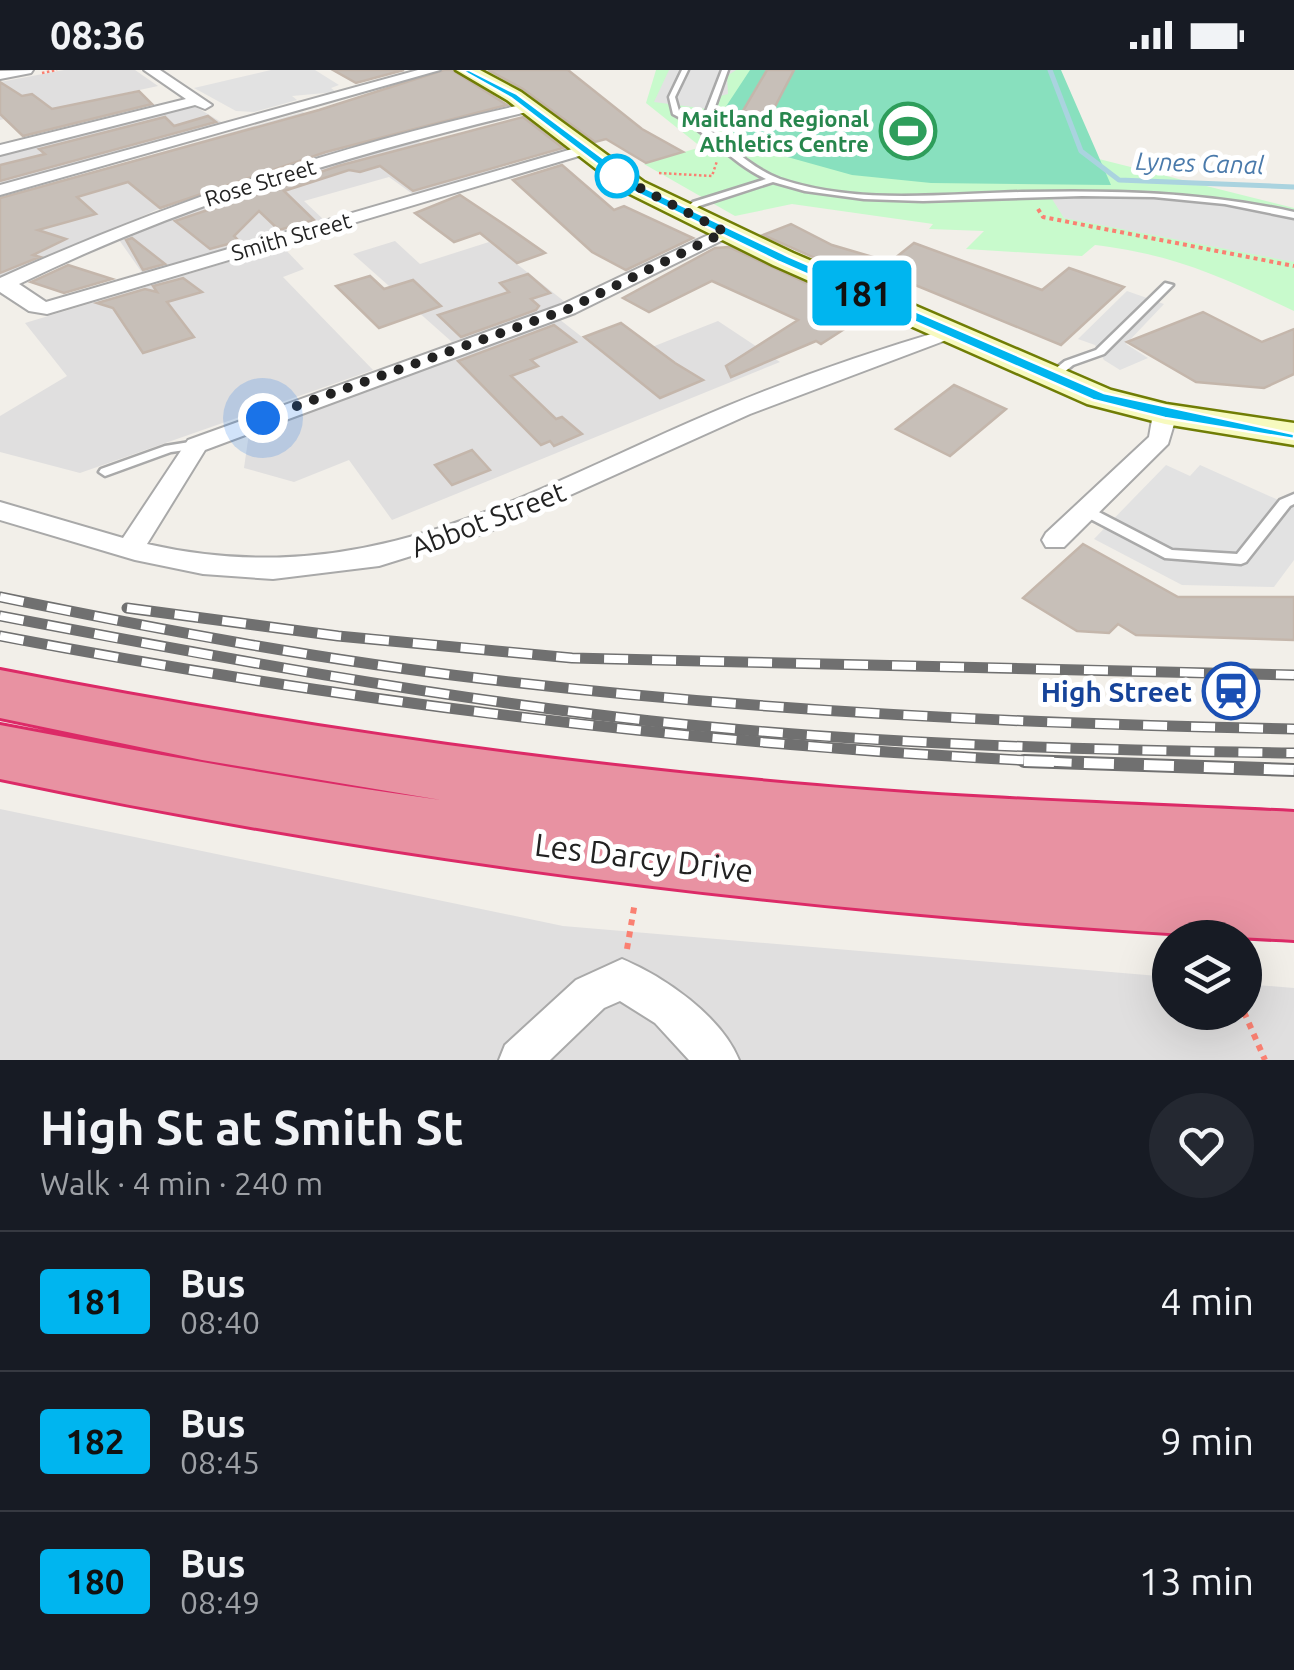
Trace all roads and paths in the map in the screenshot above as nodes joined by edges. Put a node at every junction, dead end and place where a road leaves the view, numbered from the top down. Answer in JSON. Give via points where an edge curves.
{"nodes":[{"id":1,"x":26,"y":70,"type":"edge"},
{"id":2,"x":152,"y":70,"type":"edge"},
{"id":3,"x":433,"y":70,"type":"edge"},
{"id":4,"x":466,"y":70,"type":"edge"},
{"id":5,"x":685,"y":70,"type":"edge"},
{"id":6,"x":725,"y":70,"type":"edge"},
{"id":7,"x":0,"y":75,"type":"edge"},
{"id":8,"x":198,"y":100,"type":"junction"},
{"id":9,"x":530,"y":108,"type":"junction"},
{"id":10,"x":696,"y":121,"type":"junction"},
{"id":11,"x":236,"y":124,"type":"junction"},
{"id":12,"x":0,"y":150,"type":"edge"},
{"id":13,"x":584,"y":150,"type":"junction"},
{"id":14,"x":712,"y":152,"type":"dead end"},
{"id":15,"x":657,"y":173,"type":"dead end"},
{"id":16,"x":774,"y":179,"type":"junction"},
{"id":17,"x":0,"y":190,"type":"edge"},
{"id":18,"x":1034,"y":203,"type":"dead end"},
{"id":19,"x":684,"y":214,"type":"junction"},
{"id":20,"x":1294,"y":215,"type":"edge"},
{"id":21,"x":725,"y":232,"type":"junction"},
{"id":22,"x":1294,"y":266,"type":"edge"},
{"id":23,"x":3,"y":284,"type":"edge"},
{"id":24,"x":1168,"y":285,"type":"dead end"},
{"id":25,"x":955,"y":332,"type":"junction"},
{"id":26,"x":1054,"y":375,"type":"junction"},
{"id":27,"x":1174,"y":407,"type":"junction"},
{"id":28,"x":1294,"y":417,"type":"edge"},
{"id":29,"x":1294,"y":426,"type":"edge"},
{"id":30,"x":1294,"y":434,"type":"edge"},
{"id":31,"x":196,"y":445,"type":"junction"},
{"id":32,"x":105,"y":472,"type":"dead end"},
{"id":33,"x":1294,"y":498,"type":"edge"},
{"id":34,"x":1086,"y":511,"type":"junction"},
{"id":35,"x":0,"y":512,"type":"edge"},
{"id":36,"x":1055,"y":540,"type":"dead end"},
{"id":37,"x":130,"y":548,"type":"junction"},
{"id":38,"x":0,"y":694,"type":"edge"},
{"id":39,"x":0,"y":752,"type":"edge"},
{"id":40,"x":1294,"y":843,"type":"edge"},
{"id":41,"x":635,"y":902,"type":"dead end"},
{"id":42,"x":1294,"y":906,"type":"edge"},
{"id":43,"x":622,"y":978,"type":"junction"},
{"id":44,"x":1252,"y":1030,"type":"edge"},
{"id":45,"x":520,"y":1060,"type":"edge"},
{"id":46,"x":718,"y":1060,"type":"edge"},
{"id":47,"x":1265,"y":1060,"type":"edge"}],
"edges":[{"from":1,"to":7,"type":"street"},
{"from":2,"to":8,"type":"street"},
{"from":3,"to":11,"type":"street"},
{"from":4,"to":9,"type":"main road"},
{"from":5,"to":10,"type":"lane","via":[[673,107]]},
{"from":6,"to":10,"type":"lane","via":[[708,115]]},
{"from":8,"to":11,"type":"street"},
{"from":8,"to":12,"type":"street"},
{"from":9,"to":13,"type":"main road"},
{"from":9,"to":23,"type":"street","name":"Rose Street","via":[[369,148],[146,218]]},
{"from":10,"to":16,"type":"lane","via":[[724,149]]},
{"from":11,"to":17,"type":"street"},
{"from":13,"to":19,"type":"main road"},
{"from":13,"to":23,"type":"street","name":"Smith Street","via":[[48,308],[36,308]]},
{"from":14,"to":15,"type":"path","via":[[718,157],[712,176]]},
{"from":16,"to":19,"type":"lane"},
{"from":16,"to":20,"type":"lane","via":[[892,199],[1133,196],[1257,205]]},
{"from":18,"to":22,"type":"path","via":[[1043,216]]},
{"from":19,"to":21,"type":"main road"},
{"from":21,"to":25,"type":"main road"},
{"from":21,"to":31,"type":"street","via":[[568,309]]},
{"from":24,"to":26,"type":"lane","via":[[1100,352]]},
{"from":25,"to":26,"type":"main road"},
{"from":25,"to":37,"type":"street","name":"Abbot Street","via":[[816,378],[488,525],[408,552],[272,570],[195,564]]},
{"from":26,"to":27,"type":"main road","via":[[1099,397]]},
{"from":27,"to":28,"type":"main road"},
{"from":27,"to":29,"type":"main road"},
{"from":27,"to":30,"type":"main road"},
{"from":27,"to":34,"type":"street","via":[[1160,439]]},
{"from":31,"to":32,"type":"lane"},
{"from":31,"to":37,"type":"street"},
{"from":33,"to":34,"type":"lane","via":[[1241,559],[1170,555]]},
{"from":34,"to":36,"type":"street"},
{"from":35,"to":37,"type":"street","name":"Abbot Street"},
{"from":38,"to":40,"type":"highway","name":"Les Darcy Drive","via":[[254,744],[613,795],[820,816]]},
{"from":39,"to":42,"type":"highway","name":"Les Darcy Drive","via":[[142,782],[572,850],[930,888]]},
{"from":41,"to":43,"type":"path"},
{"from":43,"to":45,"type":"street","via":[[590,994]]},
{"from":43,"to":46,"type":"street","via":[[669,1009]]},
{"from":44,"to":47,"type":"path"}]}
